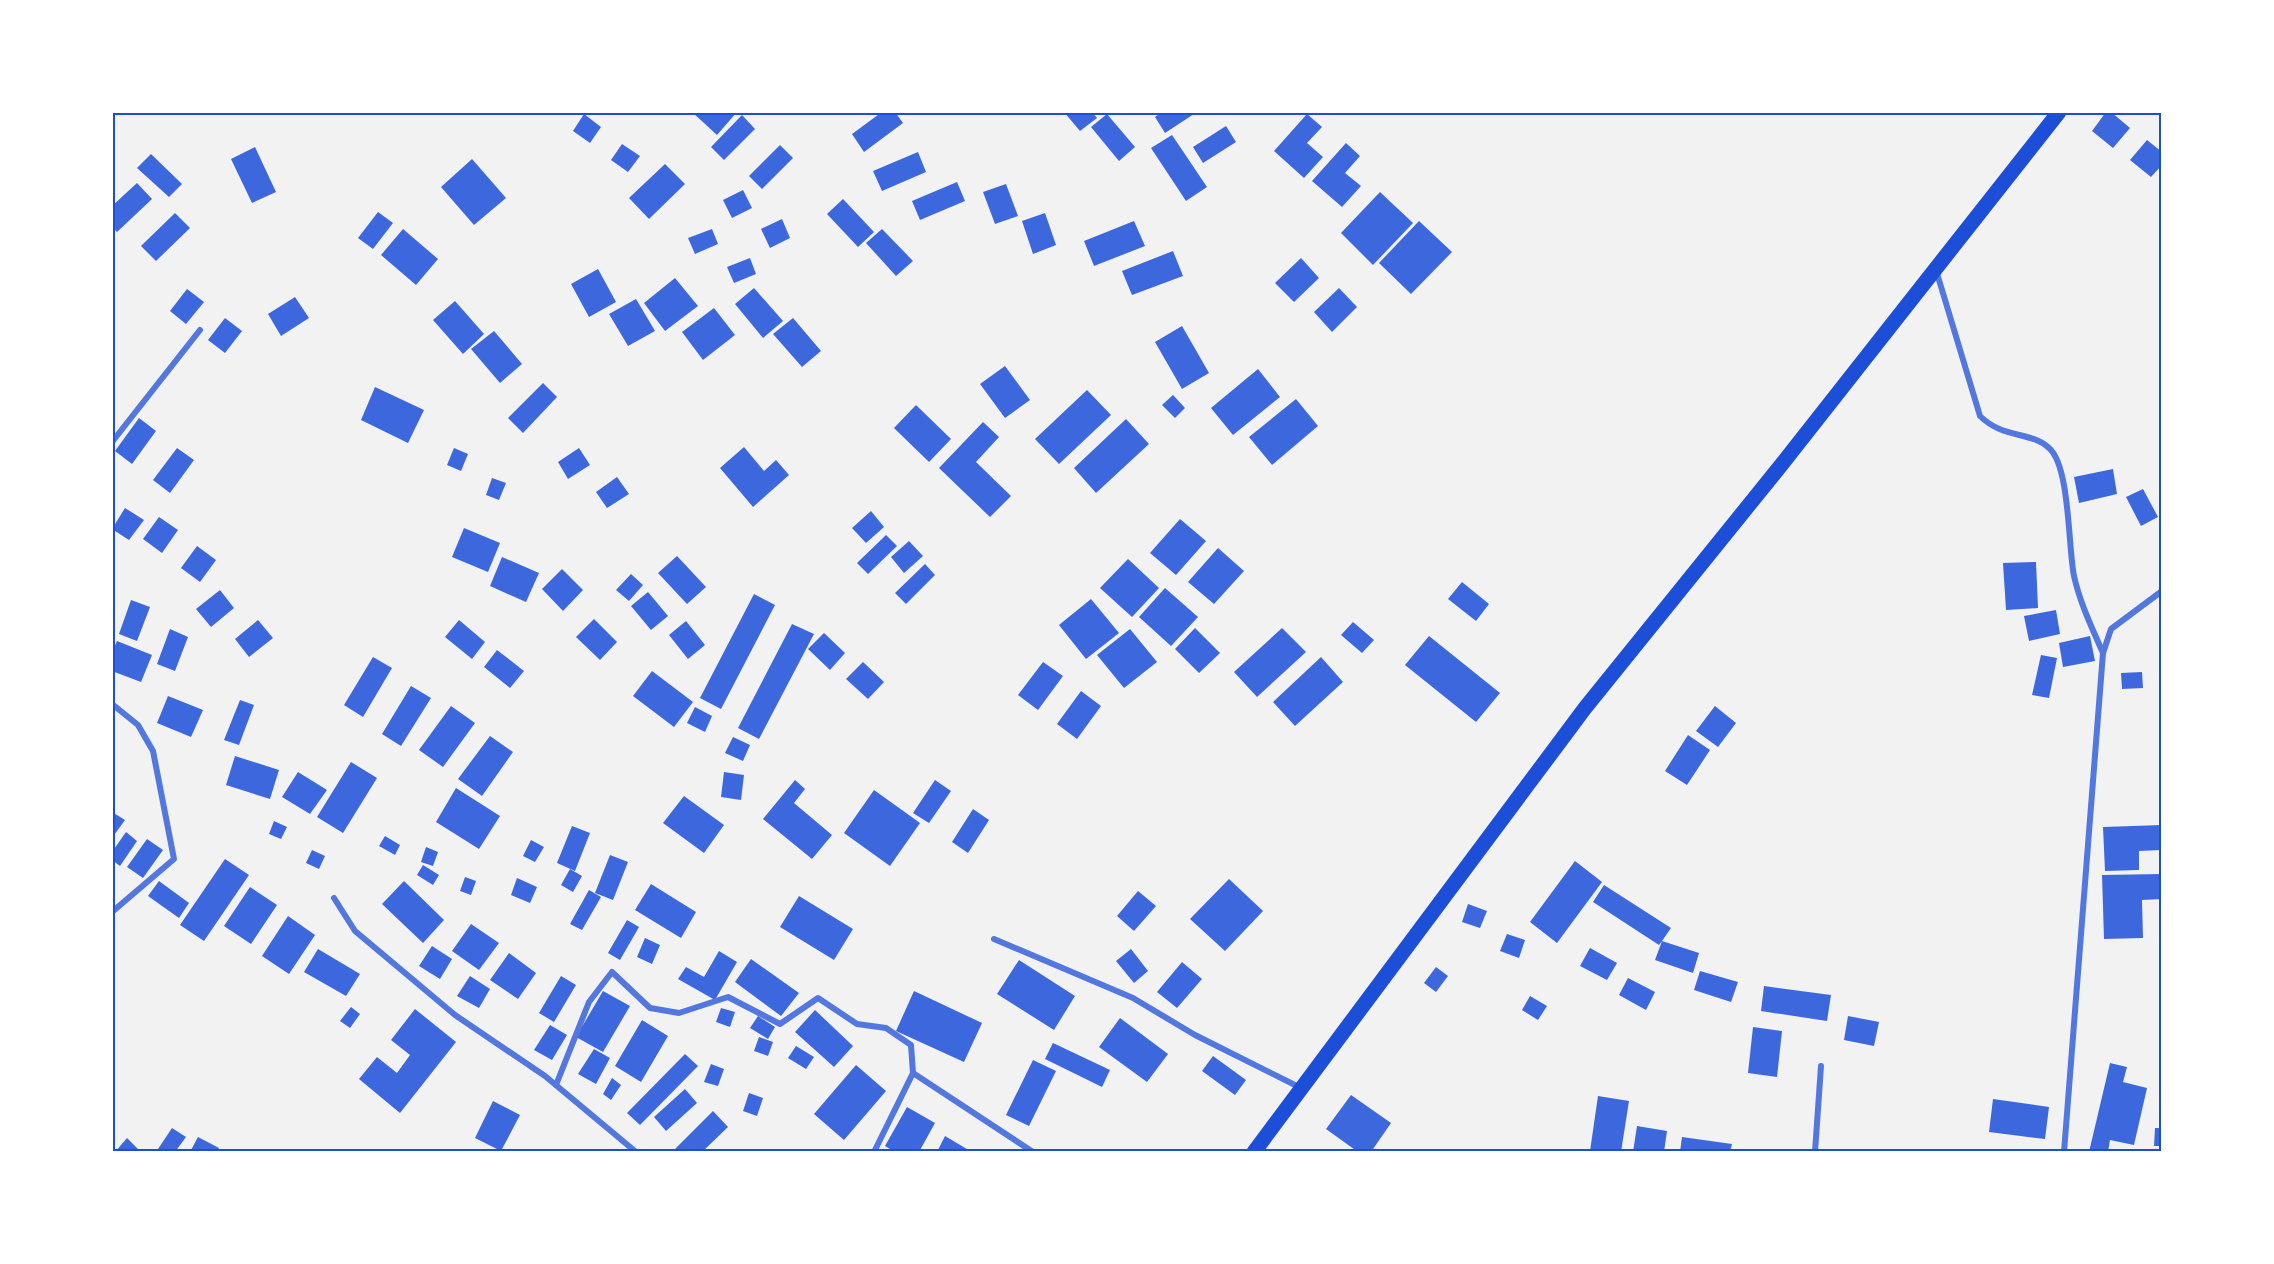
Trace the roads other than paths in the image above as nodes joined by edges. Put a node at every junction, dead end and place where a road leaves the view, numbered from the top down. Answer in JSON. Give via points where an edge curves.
{"nodes":[{"id":1,"x":2059,"y":112,"type":"edge"},
{"id":2,"x":1936,"y":270,"type":"junction"},
{"id":3,"x":200,"y":330,"type":"dead end"},
{"id":4,"x":112,"y":442,"type":"edge"},
{"id":5,"x":2162,"y":591,"type":"edge"},
{"id":6,"x":2103,"y":653,"type":"junction"},
{"id":7,"x":112,"y":704,"type":"edge"},
{"id":8,"x":334,"y":898,"type":"dead end"},
{"id":9,"x":112,"y":912,"type":"edge"},
{"id":10,"x":994,"y":939,"type":"dead end"},
{"id":11,"x":1821,"y":1066,"type":"dead end"},
{"id":12,"x":913,"y":1073,"type":"junction"},
{"id":13,"x":556,"y":1085,"type":"junction"},
{"id":14,"x":1302,"y":1088,"type":"junction"},
{"id":15,"x":636,"y":1152,"type":"edge"},
{"id":16,"x":874,"y":1152,"type":"edge"},
{"id":17,"x":1033,"y":1152,"type":"edge"},
{"id":18,"x":1254,"y":1152,"type":"edge"},
{"id":19,"x":1815,"y":1152,"type":"edge"},
{"id":20,"x":2064,"y":1152,"type":"edge"}],
"edges":[{"from":1,"to":2,"type":"main road"},
{"from":2,"to":6,"type":"street","via":[[1980,416],[1991,427],[2050,448],[2059,463],[2074,575]]},
{"from":2,"to":14,"type":"main road","via":[[1585,708]]},
{"from":3,"to":4,"type":"street"},
{"from":5,"to":6,"type":"street","via":[[2111,630]]},
{"from":6,"to":20,"type":"street"},
{"from":7,"to":9,"type":"street","via":[[138,725],[153,751],[174,859]]},
{"from":8,"to":13,"type":"street","via":[[355,931],[455,1015]]},
{"from":10,"to":14,"type":"street","via":[[1133,998],[1195,1035]]},
{"from":11,"to":19,"type":"street"},
{"from":12,"to":13,"type":"street","via":[[911,1045],[886,1028],[857,1024],[818,998],[780,1024],[728,997],[679,1013],[650,1008],[612,972],[589,1002]]},
{"from":12,"to":16,"type":"street"},
{"from":12,"to":17,"type":"street"},
{"from":13,"to":15,"type":"street"},
{"from":14,"to":18,"type":"main road"}]}
